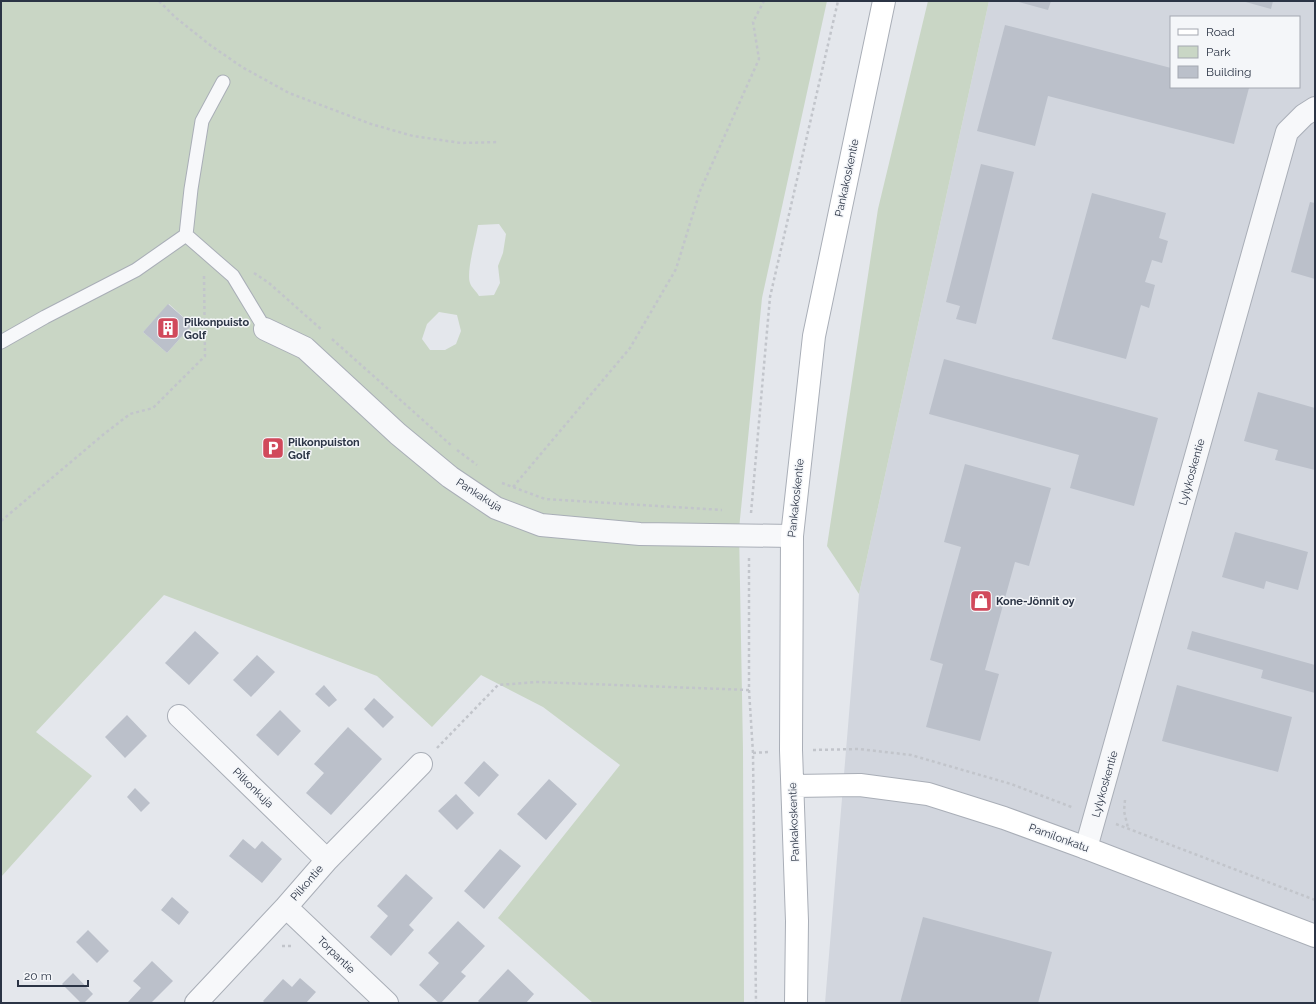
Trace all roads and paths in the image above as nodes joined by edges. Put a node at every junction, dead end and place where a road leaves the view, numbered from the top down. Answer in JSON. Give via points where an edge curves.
{"nodes":[{"id":1,"x":159,"y":1,"type":"edge"},
{"id":2,"x":764,"y":1,"type":"edge"},
{"id":3,"x":838,"y":1,"type":"edge"},
{"id":4,"x":884,"y":1,"type":"edge"},
{"id":5,"x":223,"y":82,"type":"dead end"},
{"id":6,"x":1315,"y":108,"type":"edge"},
{"id":7,"x":499,"y":142,"type":"dead end"},
{"id":8,"x":186,"y":235,"type":"junction"},
{"id":9,"x":204,"y":250,"type":"junction"},
{"id":10,"x":269,"y":282,"type":"dead end"},
{"id":11,"x":265,"y":329,"type":"joint"},
{"id":12,"x":1,"y":342,"type":"edge"},
{"id":13,"x":481,"y":468,"type":"dead end"},
{"id":14,"x":500,"y":482,"type":"dead end"},
{"id":15,"x":513,"y":487,"type":"junction"},
{"id":16,"x":496,"y":508,"type":"junction"},
{"id":17,"x":727,"y":510,"type":"dead end"},
{"id":18,"x":1,"y":522,"type":"edge"},
{"id":19,"x":750,"y":535,"type":"junction"},
{"id":20,"x":792,"y":536,"type":"junction"},
{"id":21,"x":749,"y":690,"type":"junction"},
{"id":22,"x":179,"y":716,"type":"dead end"},
{"id":23,"x":421,"y":764,"type":"joint"},
{"id":24,"x":793,"y":786,"type":"junction"},
{"id":25,"x":1086,"y":848,"type":"junction"},
{"id":26,"x":327,"y":860,"type":"junction"},
{"id":27,"x":286,"y":907,"type":"junction"},
{"id":28,"x":1315,"y":936,"type":"edge"},
{"id":29,"x":276,"y":946,"type":"dead end"},
{"id":30,"x":299,"y":949,"type":"dead end"},
{"id":31,"x":196,"y":1003,"type":"edge"},
{"id":32,"x":387,"y":1003,"type":"edge"},
{"id":33,"x":756,"y":1003,"type":"edge"},
{"id":34,"x":796,"y":1003,"type":"edge"}],
"edges":[{"from":1,"to":7,"type":"path","via":[[210,45],[242,67],[289,93],[371,124],[413,136],[461,143]]},
{"from":2,"to":15,"type":"path","via":[[753,22],[759,59],[700,191],[676,269],[630,348]]},
{"from":3,"to":19,"type":"path","via":[[770,297]]},
{"from":4,"to":20,"type":"main road","name":"Pankakoskentie","via":[[814,336]]},
{"from":5,"to":8,"type":"lane","via":[[202,121]]},
{"from":6,"to":25,"type":"street","name":"Lylykoskentie","via":[[1287,132]]},
{"from":8,"to":9,"type":"lane"},
{"from":8,"to":12,"type":"lane","via":[[136,270]]},
{"from":9,"to":11,"type":"lane","via":[[233,276]]},
{"from":9,"to":18,"type":"path","via":[[205,356],[153,408],[130,414]]},
{"from":10,"to":13,"type":"path","via":[[456,450]]},
{"from":11,"to":16,"type":"street","name":"Pankakuja","via":[[305,348],[398,434],[450,477]]},
{"from":14,"to":15,"type":"path"},
{"from":15,"to":16,"type":"path"},
{"from":15,"to":17,"type":"path","via":[[545,499]]},
{"from":16,"to":19,"type":"street","name":"Pankakuja","via":[[541,525],[640,534]]},
{"from":19,"to":20,"type":"street","name":"Pankakuja"},
{"from":19,"to":21,"type":"path"},
{"from":20,"to":24,"type":"main road","name":"Pankakoskentie"},
{"from":21,"to":23,"type":"path","via":[[537,682],[498,685]]},
{"from":21,"to":33,"type":"path","via":[[753,761]]},
{"from":22,"to":26,"type":"street","name":"Pilkonkuja"},
{"from":23,"to":26,"type":"street","name":"Pilkontie"},
{"from":24,"to":25,"type":"main road","name":"Pamilonkatu","via":[[860,785],[928,794]]},
{"from":24,"to":34,"type":"main road","name":"Pankakoskentie","via":[[797,921]]},
{"from":25,"to":28,"type":"main road","name":"Pamilonkatu"},
{"from":26,"to":27,"type":"street","name":"Pilkontie"},
{"from":27,"to":31,"type":"street","name":"Pilkontie"},
{"from":27,"to":32,"type":"street","name":"Torpantie"},
{"from":29,"to":30,"type":"path","via":[[292,946]]}]}
